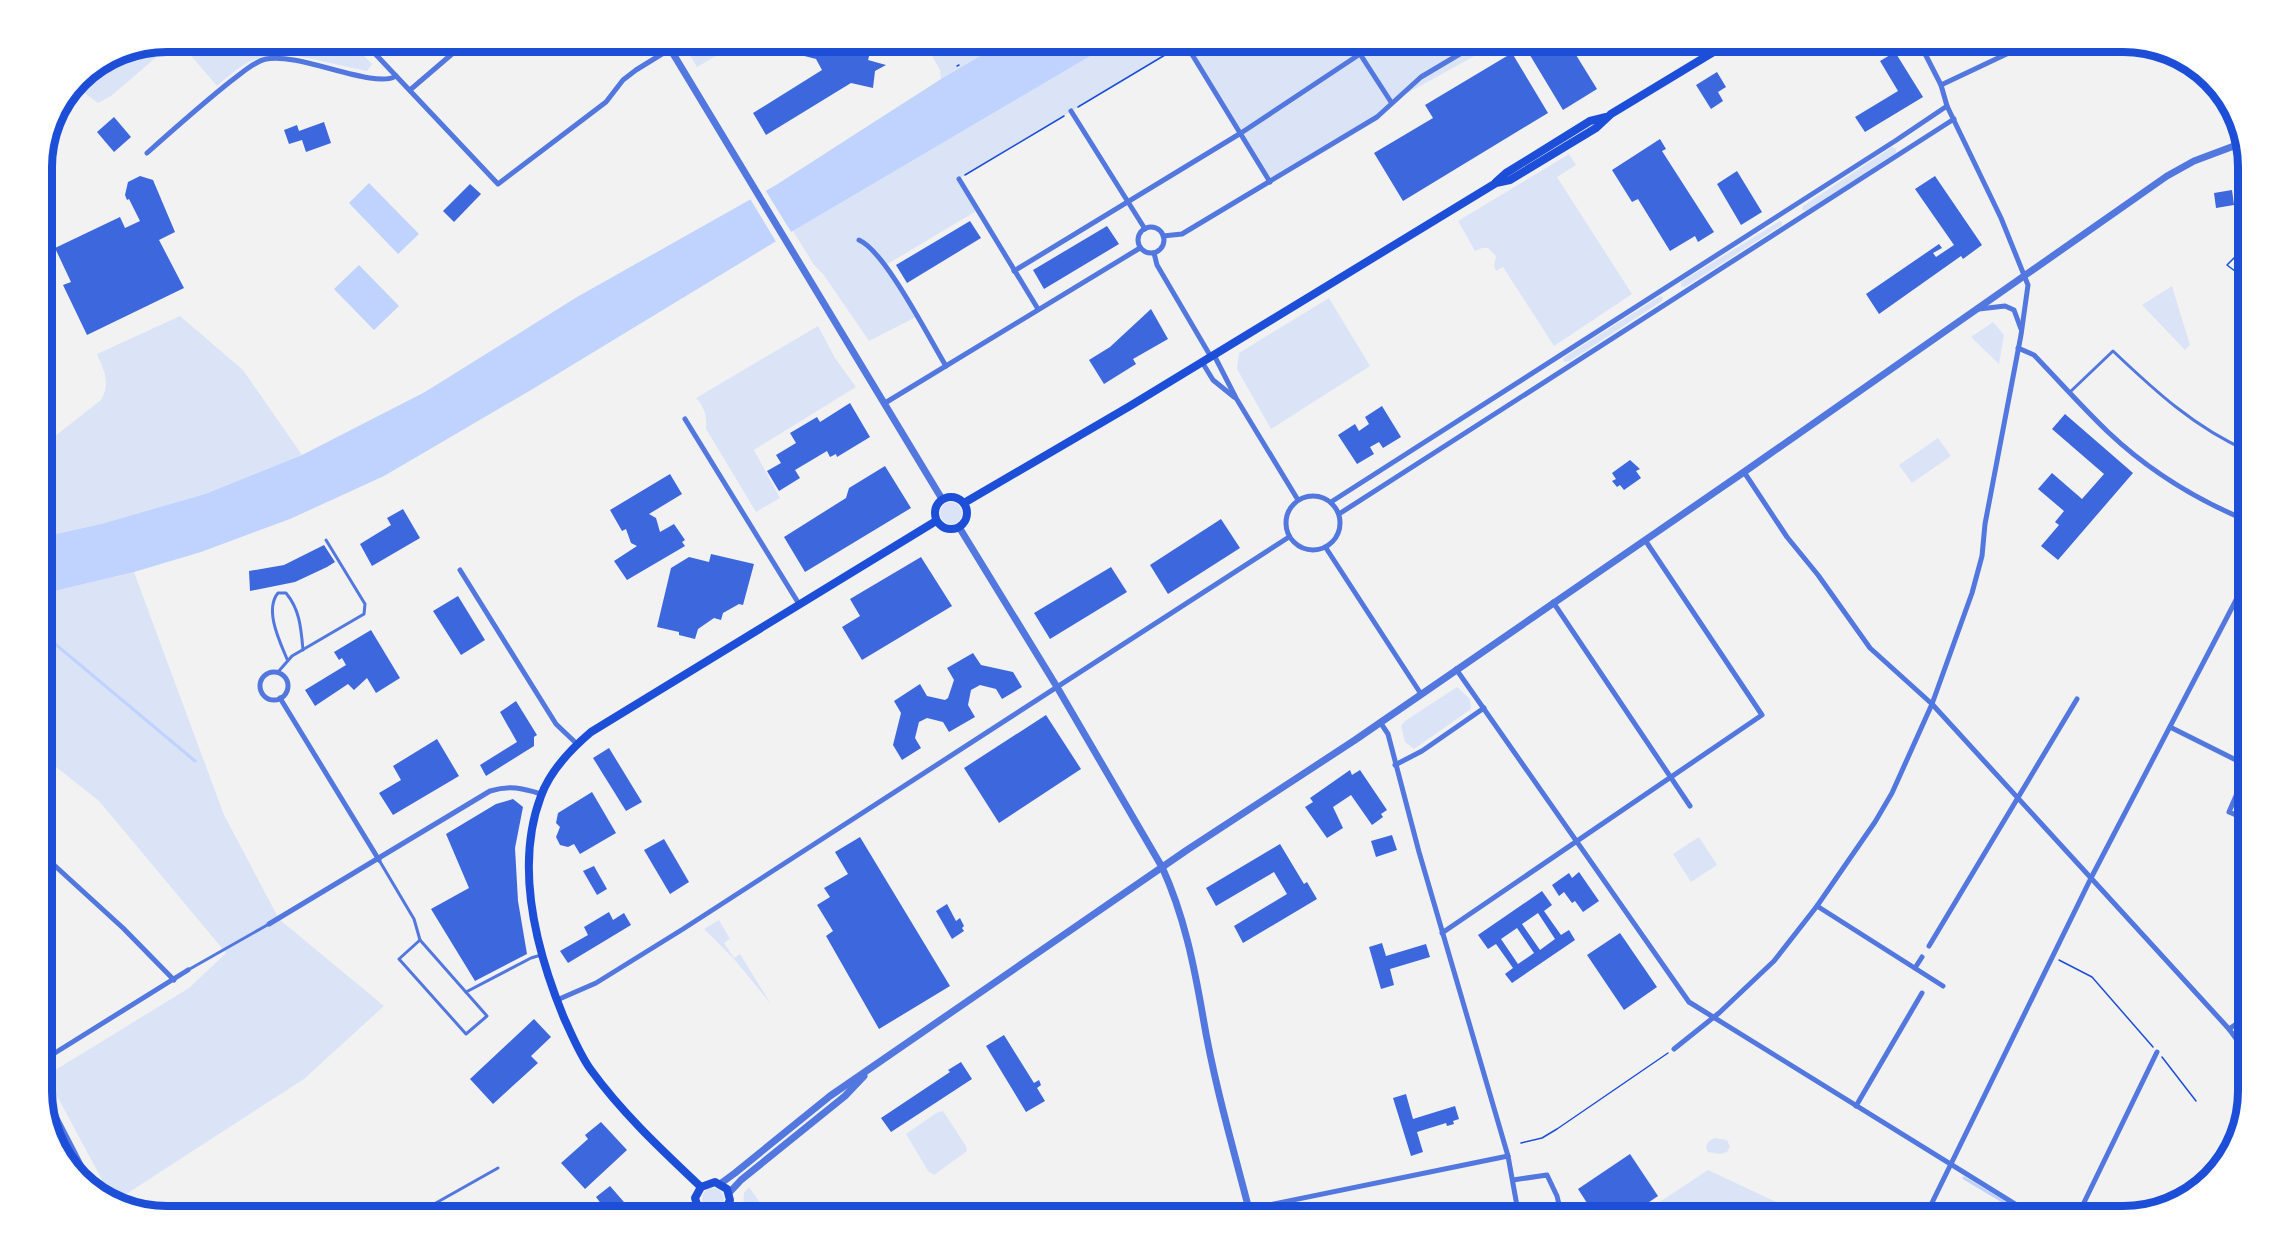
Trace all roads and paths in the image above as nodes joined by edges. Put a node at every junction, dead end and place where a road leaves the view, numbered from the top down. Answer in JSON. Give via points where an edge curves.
{"nodes":[{"id":1,"x":373,"y":52,"type":"edge"},
{"id":2,"x":454,"y":52,"type":"edge"},
{"id":3,"x":665,"y":52,"type":"edge"},
{"id":4,"x":672,"y":52,"type":"edge"},
{"id":5,"x":1191,"y":52,"type":"edge"},
{"id":6,"x":1463,"y":52,"type":"edge"},
{"id":7,"x":1714,"y":52,"type":"edge"},
{"id":8,"x":1923,"y":52,"type":"edge"},
{"id":9,"x":2010,"y":52,"type":"edge"},
{"id":10,"x":396,"y":76,"type":"junction"},
{"id":11,"x":1941,"y":85,"type":"junction"},
{"id":12,"x":410,"y":90,"type":"junction"},
{"id":13,"x":1391,"y":102,"type":"junction"},
{"id":14,"x":1947,"y":106,"type":"junction"},
{"id":15,"x":1071,"y":111,"type":"dead end"},
{"id":16,"x":1954,"y":119,"type":"junction"},
{"id":17,"x":1241,"y":133,"type":"junction"},
{"id":18,"x":1895,"y":141,"type":"junction"},
{"id":19,"x":2235,"y":145,"type":"edge"},
{"id":20,"x":147,"y":153,"type":"dead end"},
{"id":21,"x":1902,"y":154,"type":"junction"},
{"id":22,"x":959,"y":179,"type":"dead end"},
{"id":23,"x":1270,"y":182,"type":"junction"},
{"id":24,"x":1128,"y":202,"type":"junction"},
{"id":25,"x":1787,"y":210,"type":"junction"},
{"id":26,"x":1795,"y":223,"type":"junction"},
{"id":27,"x":1145,"y":229,"type":"junction"},
{"id":28,"x":1163,"y":236,"type":"junction"},
{"id":29,"x":859,"y":240,"type":"dead end"},
{"id":30,"x":1140,"y":248,"type":"junction"},
{"id":31,"x":1154,"y":253,"type":"junction"},
{"id":32,"x":2237,"y":255,"type":"edge"},
{"id":33,"x":1014,"y":271,"type":"junction"},
{"id":34,"x":2237,"y":273,"type":"edge"},
{"id":35,"x":2026,"y":275,"type":"junction"},
{"id":36,"x":1670,"y":285,"type":"junction"},
{"id":37,"x":1677,"y":297,"type":"junction"},
{"id":38,"x":1038,"y":309,"type":"junction"},
{"id":39,"x":1979,"y":309,"type":"junction"},
{"id":40,"x":2021,"y":333,"type":"junction"},
{"id":41,"x":2018,"y":348,"type":"junction"},
{"id":42,"x":1212,"y":356,"type":"junction"},
{"id":43,"x":1202,"y":362,"type":"junction"},
{"id":44,"x":1549,"y":363,"type":"junction"},
{"id":45,"x":946,"y":366,"type":"junction"},
{"id":46,"x":1557,"y":375,"type":"junction"},
{"id":47,"x":2070,"y":392,"type":"junction"},
{"id":48,"x":1236,"y":398,"type":"junction"},
{"id":49,"x":885,"y":403,"type":"junction"},
{"id":50,"x":685,"y":419,"type":"dead end"},
{"id":51,"x":1429,"y":439,"type":"junction"},
{"id":52,"x":2237,"y":445,"type":"edge"},
{"id":53,"x":1437,"y":452,"type":"junction"},
{"id":54,"x":1744,"y":472,"type":"junction"},
{"id":55,"x":942,"y":499,"type":"junction"},
{"id":56,"x":1298,"y":500,"type":"junction"},
{"id":57,"x":1330,"y":502,"type":"junction"},
{"id":58,"x":964,"y":503,"type":"junction"},
{"id":59,"x":1339,"y":514,"type":"junction"},
{"id":60,"x":2237,"y":517,"type":"edge"},
{"id":61,"x":936,"y":521,"type":"junction"},
{"id":62,"x":959,"y":527,"type":"junction"},
{"id":63,"x":1289,"y":537,"type":"junction"},
{"id":64,"x":326,"y":540,"type":"dead end"},
{"id":65,"x":1645,"y":540,"type":"junction"},
{"id":66,"x":1326,"y":548,"type":"junction"},
{"id":67,"x":460,"y":570,"type":"dead end"},
{"id":68,"x":2237,"y":597,"type":"edge"},
{"id":69,"x":1553,"y":602,"type":"junction"},
{"id":70,"x":799,"y":604,"type":"junction"},
{"id":71,"x":303,"y":650,"type":"junction"},
{"id":72,"x":288,"y":660,"type":"junction"},
{"id":73,"x":1456,"y":669,"type":"junction"},
{"id":74,"x":278,"y":672,"type":"junction"},
{"id":75,"x":1057,"y":687,"type":"junction"},
{"id":76,"x":1421,"y":694,"type":"junction"},
{"id":77,"x":280,"y":698,"type":"junction"},
{"id":78,"x":2077,"y":699,"type":"dead end"},
{"id":79,"x":1932,"y":704,"type":"junction"},
{"id":80,"x":1484,"y":708,"type":"junction"},
{"id":81,"x":1380,"y":722,"type":"junction"},
{"id":82,"x":2170,"y":727,"type":"junction"},
{"id":83,"x":577,"y":744,"type":"junction"},
{"id":84,"x":2238,"y":762,"type":"edge"},
{"id":85,"x":1395,"y":765,"type":"junction"},
{"id":86,"x":1670,"y":776,"type":"junction"},
{"id":87,"x":2238,"y":791,"type":"edge"},
{"id":88,"x":541,"y":794,"type":"junction"},
{"id":89,"x":2018,"y":798,"type":"junction"},
{"id":90,"x":1690,"y":806,"type":"dead end"},
{"id":91,"x":2238,"y":816,"type":"edge"},
{"id":92,"x":1576,"y":842,"type":"junction"},
{"id":93,"x":379,"y":860,"type":"junction"},
{"id":94,"x":53,"y":863,"type":"edge"},
{"id":95,"x":1162,"y":867,"type":"junction"},
{"id":96,"x":2091,"y":878,"type":"junction"},
{"id":97,"x":1817,"y":906,"type":"junction"},
{"id":98,"x":269,"y":924,"type":"joint"},
{"id":99,"x":1442,"y":933,"type":"junction"},
{"id":100,"x":420,"y":940,"type":"junction"},
{"id":101,"x":1929,"y":945,"type":"dead end"},
{"id":102,"x":541,"y":955,"type":"junction"},
{"id":103,"x":1922,"y":957,"type":"dead end"},
{"id":104,"x":2053,"y":957,"type":"junction"},
{"id":105,"x":1915,"y":968,"type":"junction"},
{"id":106,"x":188,"y":970,"type":"joint"},
{"id":107,"x":174,"y":980,"type":"junction"},
{"id":108,"x":1943,"y":986,"type":"dead end"},
{"id":109,"x":466,"y":992,"type":"junction"},
{"id":110,"x":1922,"y":993,"type":"dead end"},
{"id":111,"x":556,"y":1000,"type":"junction"},
{"id":112,"x":1713,"y":1017,"type":"junction"},
{"id":113,"x":2238,"y":1023,"type":"edge"},
{"id":114,"x":2229,"y":1029,"type":"junction"},
{"id":115,"x":2238,"y":1041,"type":"edge"},
{"id":116,"x":1674,"y":1048,"type":"joint"},
{"id":117,"x":2157,"y":1052,"type":"junction"},
{"id":118,"x":53,"y":1055,"type":"edge"},
{"id":119,"x":874,"y":1066,"type":"junction"},
{"id":120,"x":2196,"y":1101,"type":"dead end"},
{"id":121,"x":1856,"y":1106,"type":"junction"},
{"id":122,"x":55,"y":1115,"type":"edge"},
{"id":123,"x":1521,"y":1143,"type":"dead end"},
{"id":124,"x":1508,"y":1156,"type":"junction"},
{"id":125,"x":1951,"y":1165,"type":"junction"},
{"id":126,"x":498,"y":1168,"type":"dead end"},
{"id":127,"x":83,"y":1169,"type":"edge"},
{"id":128,"x":1513,"y":1180,"type":"junction"},
{"id":129,"x":720,"y":1184,"type":"junction"},
{"id":130,"x":701,"y":1187,"type":"junction"},
{"id":131,"x":729,"y":1193,"type":"junction"},
{"id":132,"x":429,"y":1207,"type":"edge"},
{"id":133,"x":696,"y":1207,"type":"edge"},
{"id":134,"x":729,"y":1207,"type":"edge"},
{"id":135,"x":1249,"y":1207,"type":"edge"},
{"id":136,"x":1277,"y":1207,"type":"edge"},
{"id":137,"x":1517,"y":1207,"type":"edge"},
{"id":138,"x":1560,"y":1207,"type":"edge"},
{"id":139,"x":1930,"y":1207,"type":"edge"},
{"id":140,"x":2020,"y":1207,"type":"edge"},
{"id":141,"x":2082,"y":1207,"type":"edge"}],
"edges":[{"from":1,"to":10,"type":"street"},
{"from":2,"to":12,"type":"street"},
{"from":3,"to":12,"type":"street","via":[[623,80],[606,102],[498,184]]},
{"from":4,"to":49,"type":"street"},
{"from":5,"to":17,"type":"street"},
{"from":6,"to":13,"type":"street","via":[[1421,77]]},
{"from":7,"to":42,"type":"main road","via":[[1608,116],[1596,128],[1510,180],[1496,183]]},
{"from":8,"to":11,"type":"street"},
{"from":9,"to":11,"type":"street"},
{"from":10,"to":12,"type":"street"},
{"from":10,"to":20,"type":"street","via":[[389,80],[297,60],[265,60],[208,99]]},
{"from":11,"to":14,"type":"street"},
{"from":13,"to":17,"type":"street","via":[[1360,54]]},
{"from":13,"to":23,"type":"street","via":[[1377,117]]},
{"from":14,"to":16,"type":"street"},
{"from":14,"to":18,"type":"street"},
{"from":15,"to":24,"type":"street"},
{"from":16,"to":21,"type":"street"},
{"from":16,"to":35,"type":"street"},
{"from":17,"to":23,"type":"street"},
{"from":17,"to":24,"type":"street"},
{"from":18,"to":21,"type":"street"},
{"from":18,"to":25,"type":"street"},
{"from":19,"to":35,"type":"street","via":[[2168,176]]},
{"from":21,"to":26,"type":"street"},
{"from":22,"to":33,"type":"street"},
{"from":23,"to":28,"type":"street","via":[[1182,234]]},
{"from":24,"to":27,"type":"street"},
{"from":24,"to":33,"type":"street"},
{"from":25,"to":26,"type":"street"},
{"from":25,"to":36,"type":"street"},
{"from":26,"to":37,"type":"street"},
{"from":27,"to":28,"type":"street","via":[[1156,228]]},
{"from":27,"to":30,"type":"street","via":[[1139,236]]},
{"from":28,"to":31,"type":"street","via":[[1163,244]]},
{"from":29,"to":45,"type":"street","via":[[871,247],[885,265]]},
{"from":30,"to":31,"type":"street"},
{"from":30,"to":38,"type":"street"},
{"from":31,"to":42,"type":"street","via":[[1157,265]]},
{"from":32,"to":34,"type":"path","via":[[2227,265]]},
{"from":33,"to":38,"type":"street"},
{"from":35,"to":39,"type":"street"},
{"from":35,"to":40,"type":"street","via":[[2028,291]]},
{"from":36,"to":37,"type":"street"},
{"from":36,"to":44,"type":"street"},
{"from":37,"to":46,"type":"street"},
{"from":38,"to":45,"type":"street"},
{"from":39,"to":40,"type":"street","via":[[2005,306],[2014,310]]},
{"from":39,"to":54,"type":"street"},
{"from":40,"to":41,"type":"street"},
{"from":41,"to":47,"type":"street","via":[[2034,355]]},
{"from":41,"to":79,"type":"street","via":[[1982,556]]},
{"from":42,"to":43,"type":"main road"},
{"from":42,"to":48,"type":"street"},
{"from":43,"to":48,"type":"street","via":[[1213,380]]},
{"from":43,"to":58,"type":"main road"},
{"from":44,"to":46,"type":"street"},
{"from":44,"to":51,"type":"street"},
{"from":45,"to":49,"type":"street"},
{"from":46,"to":53,"type":"street"},
{"from":47,"to":52,"type":"lane","via":[[2113,351],[2191,419]]},
{"from":47,"to":60,"type":"street","via":[[2109,433],[2153,468],[2212,506]]},
{"from":48,"to":56,"type":"street"},
{"from":49,"to":55,"type":"street"},
{"from":50,"to":70,"type":"street"},
{"from":51,"to":53,"type":"street"},
{"from":51,"to":57,"type":"street"},
{"from":53,"to":59,"type":"street"},
{"from":54,"to":65,"type":"street"},
{"from":54,"to":79,"type":"street","via":[[1870,648]]},
{"from":55,"to":58,"type":"main road","via":[[952,497]]},
{"from":55,"to":61,"type":"main road","via":[[936,506]]},
{"from":56,"to":57,"type":"street","via":[[1311,496]]},
{"from":56,"to":63,"type":"street","via":[[1286,517]]},
{"from":57,"to":59,"type":"street"},
{"from":58,"to":62,"type":"main road","via":[[967,514]]},
{"from":59,"to":66,"type":"street","via":[[1337,537]]},
{"from":61,"to":62,"type":"main road","via":[[944,528]]},
{"from":61,"to":70,"type":"main road"},
{"from":62,"to":75,"type":"street"},
{"from":63,"to":66,"type":"street","via":[[1302,549]]},
{"from":63,"to":75,"type":"street"},
{"from":64,"to":71,"type":"lane","via":[[365,604],[364,614]]},
{"from":65,"to":69,"type":"street"},
{"from":65,"to":86,"type":"street","via":[[1762,714]]},
{"from":66,"to":76,"type":"street"},
{"from":67,"to":83,"type":"street","via":[[556,724]]},
{"from":68,"to":82,"type":"street"},
{"from":69,"to":73,"type":"street"},
{"from":69,"to":86,"type":"street"},
{"from":70,"to":83,"type":"main road","via":[[606,722]]},
{"from":71,"to":72,"type":"lane"},
{"from":71,"to":72,"type":"lane","via":[[296,609],[286,593],[278,593],[274,598],[275,628]]},
{"from":72,"to":74,"type":"lane"},
{"from":73,"to":76,"type":"street"},
{"from":73,"to":80,"type":"street"},
{"from":74,"to":77,"type":"street","via":[[288,682],[287,692]]},
{"from":74,"to":77,"type":"street","via":[[268,672],[259,687],[265,697]]},
{"from":75,"to":95,"type":"street"},
{"from":75,"to":111,"type":"street","via":[[596,983]]},
{"from":76,"to":81,"type":"street"},
{"from":77,"to":93,"type":"street"},
{"from":78,"to":89,"type":"street"},
{"from":79,"to":89,"type":"street"},
{"from":79,"to":97,"type":"street","via":[[1892,793]]},
{"from":80,"to":85,"type":"street"},
{"from":80,"to":92,"type":"street"},
{"from":81,"to":85,"type":"street","via":[[1388,734]]},
{"from":81,"to":95,"type":"street"},
{"from":82,"to":84,"type":"street"},
{"from":82,"to":96,"type":"street"},
{"from":83,"to":88,"type":"main road"},
{"from":85,"to":99,"type":"street"},
{"from":86,"to":90,"type":"street"},
{"from":86,"to":92,"type":"street"},
{"from":87,"to":91,"type":"street","via":[[2229,812]]},
{"from":88,"to":93,"type":"street","via":[[507,786],[490,791]]},
{"from":88,"to":102,"type":"main road","via":[[529,851],[532,912]]},
{"from":89,"to":96,"type":"street"},
{"from":89,"to":101,"type":"street"},
{"from":92,"to":99,"type":"street"},
{"from":92,"to":112,"type":"street","via":[[1689,1002]]},
{"from":93,"to":98,"type":"street"},
{"from":93,"to":100,"type":"lane","via":[[414,919]]},
{"from":94,"to":107,"type":"street"},
{"from":95,"to":119,"type":"street"},
{"from":95,"to":135,"type":"street","via":[[1194,961],[1202,1015]]},
{"from":96,"to":104,"type":"street"},
{"from":96,"to":114,"type":"street"},
{"from":97,"to":105,"type":"street"},
{"from":97,"to":112,"type":"street","via":[[1774,961]]},
{"from":98,"to":106,"type":"lane"},
{"from":99,"to":124,"type":"street"},
{"from":100,"to":109,"type":"lane"},
{"from":100,"to":109,"type":"lane","via":[[399,959],[466,1034],[487,1016]]},
{"from":102,"to":109,"type":"lane"},
{"from":102,"to":111,"type":"main road"},
{"from":103,"to":105,"type":"street"},
{"from":104,"to":117,"type":"path","via":[[2092,977]]},
{"from":104,"to":125,"type":"street"},
{"from":105,"to":108,"type":"street"},
{"from":106,"to":107,"type":"street"},
{"from":107,"to":118,"type":"street"},
{"from":110,"to":121,"type":"street"},
{"from":111,"to":130,"type":"main road","via":[[590,1069]]},
{"from":112,"to":116,"type":"street"},
{"from":112,"to":121,"type":"street"},
{"from":113,"to":114,"type":"street"},
{"from":114,"to":115,"type":"street"},
{"from":116,"to":123,"type":"path","via":[[1557,1130]]},
{"from":117,"to":120,"type":"path"},
{"from":117,"to":141,"type":"street"},
{"from":119,"to":129,"type":"street","via":[[823,1101]]},
{"from":119,"to":131,"type":"street","via":[[845,1096]]},
{"from":121,"to":125,"type":"street"},
{"from":122,"to":127,"type":"street"},
{"from":124,"to":128,"type":"street"},
{"from":124,"to":136,"type":"street"},
{"from":125,"to":139,"type":"street"},
{"from":125,"to":140,"type":"street"},
{"from":126,"to":132,"type":"lane"},
{"from":128,"to":137,"type":"street"},
{"from":128,"to":138,"type":"street","via":[[1547,1175]]},
{"from":129,"to":130,"type":"main road","via":[[710,1182]]},
{"from":129,"to":131,"type":"main road"},
{"from":130,"to":133,"type":"main road"},
{"from":131,"to":134,"type":"main road"}]}
